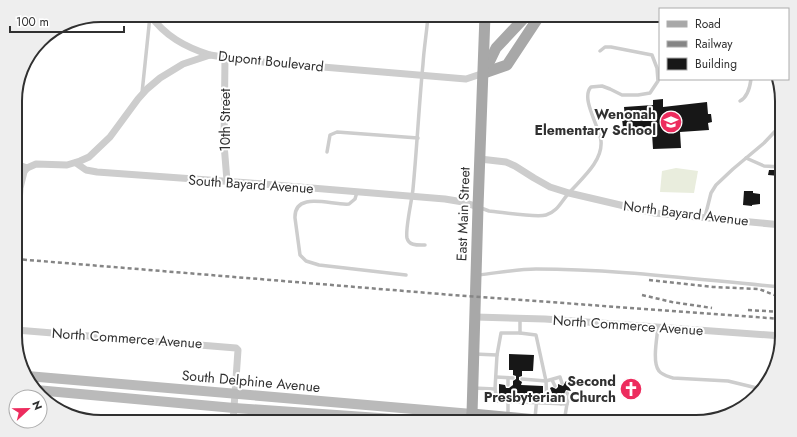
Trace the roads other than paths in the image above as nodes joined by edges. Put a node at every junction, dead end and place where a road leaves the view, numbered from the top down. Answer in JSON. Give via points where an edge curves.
{"nodes":[{"id":1,"x":149,"y":22,"type":"edge"},
{"id":2,"x":157,"y":22,"type":"edge"},
{"id":3,"x":427,"y":22,"type":"edge"},
{"id":4,"x":486,"y":22,"type":"edge"},
{"id":5,"x":520,"y":22,"type":"edge"},
{"id":6,"x":535,"y":22,"type":"edge"},
{"id":7,"x":600,"y":51,"type":"dead end"},
{"id":8,"x":210,"y":54,"type":"junction"},
{"id":9,"x":225,"y":58,"type":"junction"},
{"id":10,"x":484,"y":73,"type":"junction"},
{"id":11,"x":422,"y":75,"type":"junction"},
{"id":12,"x":751,"y":80,"type":"edge"},
{"id":13,"x":142,"y":94,"type":"junction"},
{"id":14,"x":740,"y":101,"type":"dead end"},
{"id":15,"x":775,"y":131,"type":"edge"},
{"id":16,"x":418,"y":138,"type":"junction"},
{"id":17,"x":327,"y":152,"type":"dead end"},
{"id":18,"x":746,"y":158,"type":"junction"},
{"id":19,"x":480,"y":160,"type":"junction"},
{"id":20,"x":76,"y":163,"type":"junction"},
{"id":21,"x":22,"y":166,"type":"edge"},
{"id":22,"x":775,"y":167,"type":"edge"},
{"id":23,"x":27,"y":168,"type":"junction"},
{"id":24,"x":22,"y":180,"type":"edge"},
{"id":25,"x":227,"y":181,"type":"junction"},
{"id":26,"x":357,"y":192,"type":"junction"},
{"id":27,"x":569,"y":193,"type":"junction"},
{"id":28,"x":412,"y":197,"type":"junction"},
{"id":29,"x":478,"y":207,"type":"junction"},
{"id":30,"x":705,"y":217,"type":"junction"},
{"id":31,"x":775,"y":224,"type":"edge"},
{"id":32,"x":424,"y":245,"type":"dead end"},
{"id":33,"x":406,"y":275,"type":"dead end"},
{"id":34,"x":476,"y":275,"type":"junction"},
{"id":35,"x":775,"y":286,"type":"edge"},
{"id":36,"x":475,"y":317,"type":"junction"},
{"id":37,"x":520,"y":319,"type":"junction"},
{"id":38,"x":658,"y":327,"type":"junction"},
{"id":39,"x":22,"y":330,"type":"edge"},
{"id":40,"x":520,"y":333,"type":"junction"},
{"id":41,"x":775,"y":335,"type":"edge"},
{"id":42,"x":474,"y":354,"type":"junction"},
{"id":43,"x":497,"y":355,"type":"junction"},
{"id":44,"x":33,"y":377,"type":"edge"},
{"id":45,"x":496,"y":377,"type":"junction"},
{"id":46,"x":508,"y":378,"type":"junction"},
{"id":47,"x":513,"y":378,"type":"dead end"},
{"id":48,"x":522,"y":379,"type":"dead end"},
{"id":49,"x":528,"y":380,"type":"junction"},
{"id":50,"x":537,"y":380,"type":"junction"},
{"id":51,"x":552,"y":380,"type":"junction"},
{"id":52,"x":546,"y":381,"type":"junction"},
{"id":53,"x":562,"y":382,"type":"dead end"},
{"id":54,"x":508,"y":385,"type":"dead end"},
{"id":55,"x":528,"y":386,"type":"dead end"},
{"id":56,"x":537,"y":386,"type":"dead end"},
{"id":57,"x":555,"y":386,"type":"dead end"},
{"id":58,"x":473,"y":388,"type":"junction"},
{"id":59,"x":755,"y":388,"type":"edge"},
{"id":60,"x":495,"y":389,"type":"junction"},
{"id":61,"x":48,"y":391,"type":"edge"},
{"id":62,"x":235,"y":393,"type":"junction"},
{"id":63,"x":567,"y":393,"type":"dead end"},
{"id":64,"x":508,"y":396,"type":"dead end"},
{"id":65,"x":518,"y":396,"type":"dead end"},
{"id":66,"x":559,"y":396,"type":"dead end"},
{"id":67,"x":527,"y":397,"type":"dead end"},
{"id":68,"x":536,"y":397,"type":"dead end"},
{"id":69,"x":508,"y":402,"type":"junction"},
{"id":70,"x":518,"y":402,"type":"junction"},
{"id":71,"x":526,"y":402,"type":"junction"},
{"id":72,"x":536,"y":403,"type":"junction"},
{"id":73,"x":547,"y":403,"type":"junction"},
{"id":74,"x":561,"y":404,"type":"junction"},
{"id":75,"x":567,"y":404,"type":"junction"},
{"id":76,"x":234,"y":408,"type":"junction"},
{"id":77,"x":234,"y":415,"type":"edge"},
{"id":78,"x":336,"y":415,"type":"edge"},
{"id":79,"x":435,"y":415,"type":"edge"},
{"id":80,"x":471,"y":415,"type":"edge"},
{"id":81,"x":508,"y":415,"type":"edge"},
{"id":82,"x":535,"y":415,"type":"edge"},
{"id":83,"x":565,"y":415,"type":"edge"}],
"edges":[{"from":1,"to":13,"type":"lane"},
{"from":2,"to":8,"type":"street","via":[[166,32],[193,50]]},
{"from":3,"to":11,"type":"lane"},
{"from":4,"to":10,"type":"main road","name":"East Main Street"},
{"from":5,"to":10,"type":"main road","via":[[496,48]]},
{"from":6,"to":10,"type":"main road","via":[[507,65]]},
{"from":7,"to":27,"type":"lane","via":[[605,47],[611,47],[652,55],[658,81],[650,92],[638,95],[622,95],[602,86],[588,89],[590,111],[601,138],[601,150],[589,172]]},
{"from":8,"to":9,"type":"street","name":"Dupont Boulevard"},
{"from":8,"to":13,"type":"street","name":"Dupont Boulevard","via":[[171,71]]},
{"from":9,"to":11,"type":"street","name":"Dupont Boulevard"},
{"from":9,"to":25,"type":"street","name":"10th Street","via":[[224,144]]},
{"from":10,"to":11,"type":"street","name":"Dupont Boulevard","via":[[466,79]]},
{"from":10,"to":19,"type":"main road","name":"East Main Street"},
{"from":11,"to":16,"type":"lane"},
{"from":12,"to":14,"type":"lane","via":[[748,91]]},
{"from":13,"to":20,"type":"street","name":"Dupont Boulevard","via":[[110,137],[88,157]]},
{"from":15,"to":18,"type":"lane"},
{"from":16,"to":17,"type":"lane","via":[[337,132],[330,136]]},
{"from":16,"to":28,"type":"lane"},
{"from":18,"to":22,"type":"lane","via":[[764,166]]},
{"from":18,"to":30,"type":"lane","via":[[716,185]]},
{"from":19,"to":27,"type":"street","name":"North Bayard Avenue","via":[[506,162],[550,187]]},
{"from":19,"to":29,"type":"main road","name":"East Main Street"},
{"from":20,"to":23,"type":"street","via":[[36,164]]},
{"from":20,"to":25,"type":"street","name":"South Bayard Avenue","via":[[86,170],[97,172]]},
{"from":21,"to":23,"type":"street"},
{"from":23,"to":24,"type":"street"},
{"from":25,"to":26,"type":"street","name":"South Bayard Avenue"},
{"from":26,"to":28,"type":"street","name":"South Bayard Avenue"},
{"from":26,"to":33,"type":"lane","via":[[355,199],[349,204],[312,201],[298,206],[294,212],[300,255],[306,261],[319,265]]},
{"from":27,"to":29,"type":"lane","via":[[553,212],[543,216],[489,211]]},
{"from":27,"to":30,"type":"street","name":"North Bayard Avenue","via":[[655,212]]},
{"from":28,"to":29,"type":"street","name":"South Bayard Avenue","via":[[463,202]]},
{"from":28,"to":32,"type":"lane","via":[[407,240],[413,245]]},
{"from":29,"to":34,"type":"main road","name":"East Main Street"},
{"from":30,"to":31,"type":"street","name":"North Bayard Avenue"},
{"from":34,"to":35,"type":"lane","via":[[534,269],[592,271]]},
{"from":34,"to":36,"type":"main road","name":"East Main Street"},
{"from":36,"to":37,"type":"street","name":"North Commerce Avenue"},
{"from":36,"to":42,"type":"main road","name":"East Main Street"},
{"from":37,"to":38,"type":"street","name":"North Commerce Avenue"},
{"from":37,"to":40,"type":"lane"},
{"from":38,"to":41,"type":"street","name":"North Commerce Avenue"},
{"from":38,"to":59,"type":"lane","via":[[656,363],[659,372],[673,378],[728,381]]},
{"from":39,"to":62,"type":"street","name":"North Commerce Avenue","via":[[234,347],[238,350]]},
{"from":40,"to":43,"type":"lane","via":[[501,333]]},
{"from":40,"to":52,"type":"lane","via":[[536,335]]},
{"from":42,"to":43,"type":"lane"},
{"from":42,"to":58,"type":"main road","name":"East Main Street"},
{"from":43,"to":45,"type":"lane"},
{"from":44,"to":62,"type":"main road","name":"South Delphine Avenue"},
{"from":45,"to":46,"type":"lane"},
{"from":45,"to":60,"type":"lane"},
{"from":46,"to":47,"type":"lane"},
{"from":46,"to":54,"type":"lane"},
{"from":48,"to":49,"type":"lane"},
{"from":49,"to":50,"type":"lane"},
{"from":49,"to":55,"type":"lane"},
{"from":50,"to":52,"type":"lane"},
{"from":50,"to":56,"type":"lane"},
{"from":51,"to":52,"type":"lane"},
{"from":51,"to":53,"type":"lane","via":[[560,377]]},
{"from":51,"to":57,"type":"lane"},
{"from":52,"to":73,"type":"lane"},
{"from":58,"to":60,"type":"lane"},
{"from":58,"to":80,"type":"main road","name":"East Main Street"},
{"from":60,"to":69,"type":"lane","via":[[497,401]]},
{"from":61,"to":76,"type":"main road","name":"South Delphine Avenue"},
{"from":62,"to":76,"type":"street"},
{"from":62,"to":79,"type":"main road","name":"South Delphine Avenue"},
{"from":63,"to":75,"type":"lane"},
{"from":64,"to":69,"type":"lane"},
{"from":65,"to":70,"type":"lane"},
{"from":66,"to":74,"type":"lane"},
{"from":67,"to":71,"type":"lane"},
{"from":68,"to":72,"type":"lane"},
{"from":69,"to":70,"type":"lane"},
{"from":69,"to":81,"type":"lane"},
{"from":70,"to":71,"type":"lane"},
{"from":71,"to":72,"type":"lane"},
{"from":72,"to":73,"type":"lane"},
{"from":72,"to":82,"type":"lane"},
{"from":73,"to":74,"type":"lane"},
{"from":74,"to":75,"type":"lane"},
{"from":75,"to":83,"type":"lane"},
{"from":76,"to":77,"type":"street"},
{"from":76,"to":78,"type":"main road","name":"South Delphine Avenue"}]}
